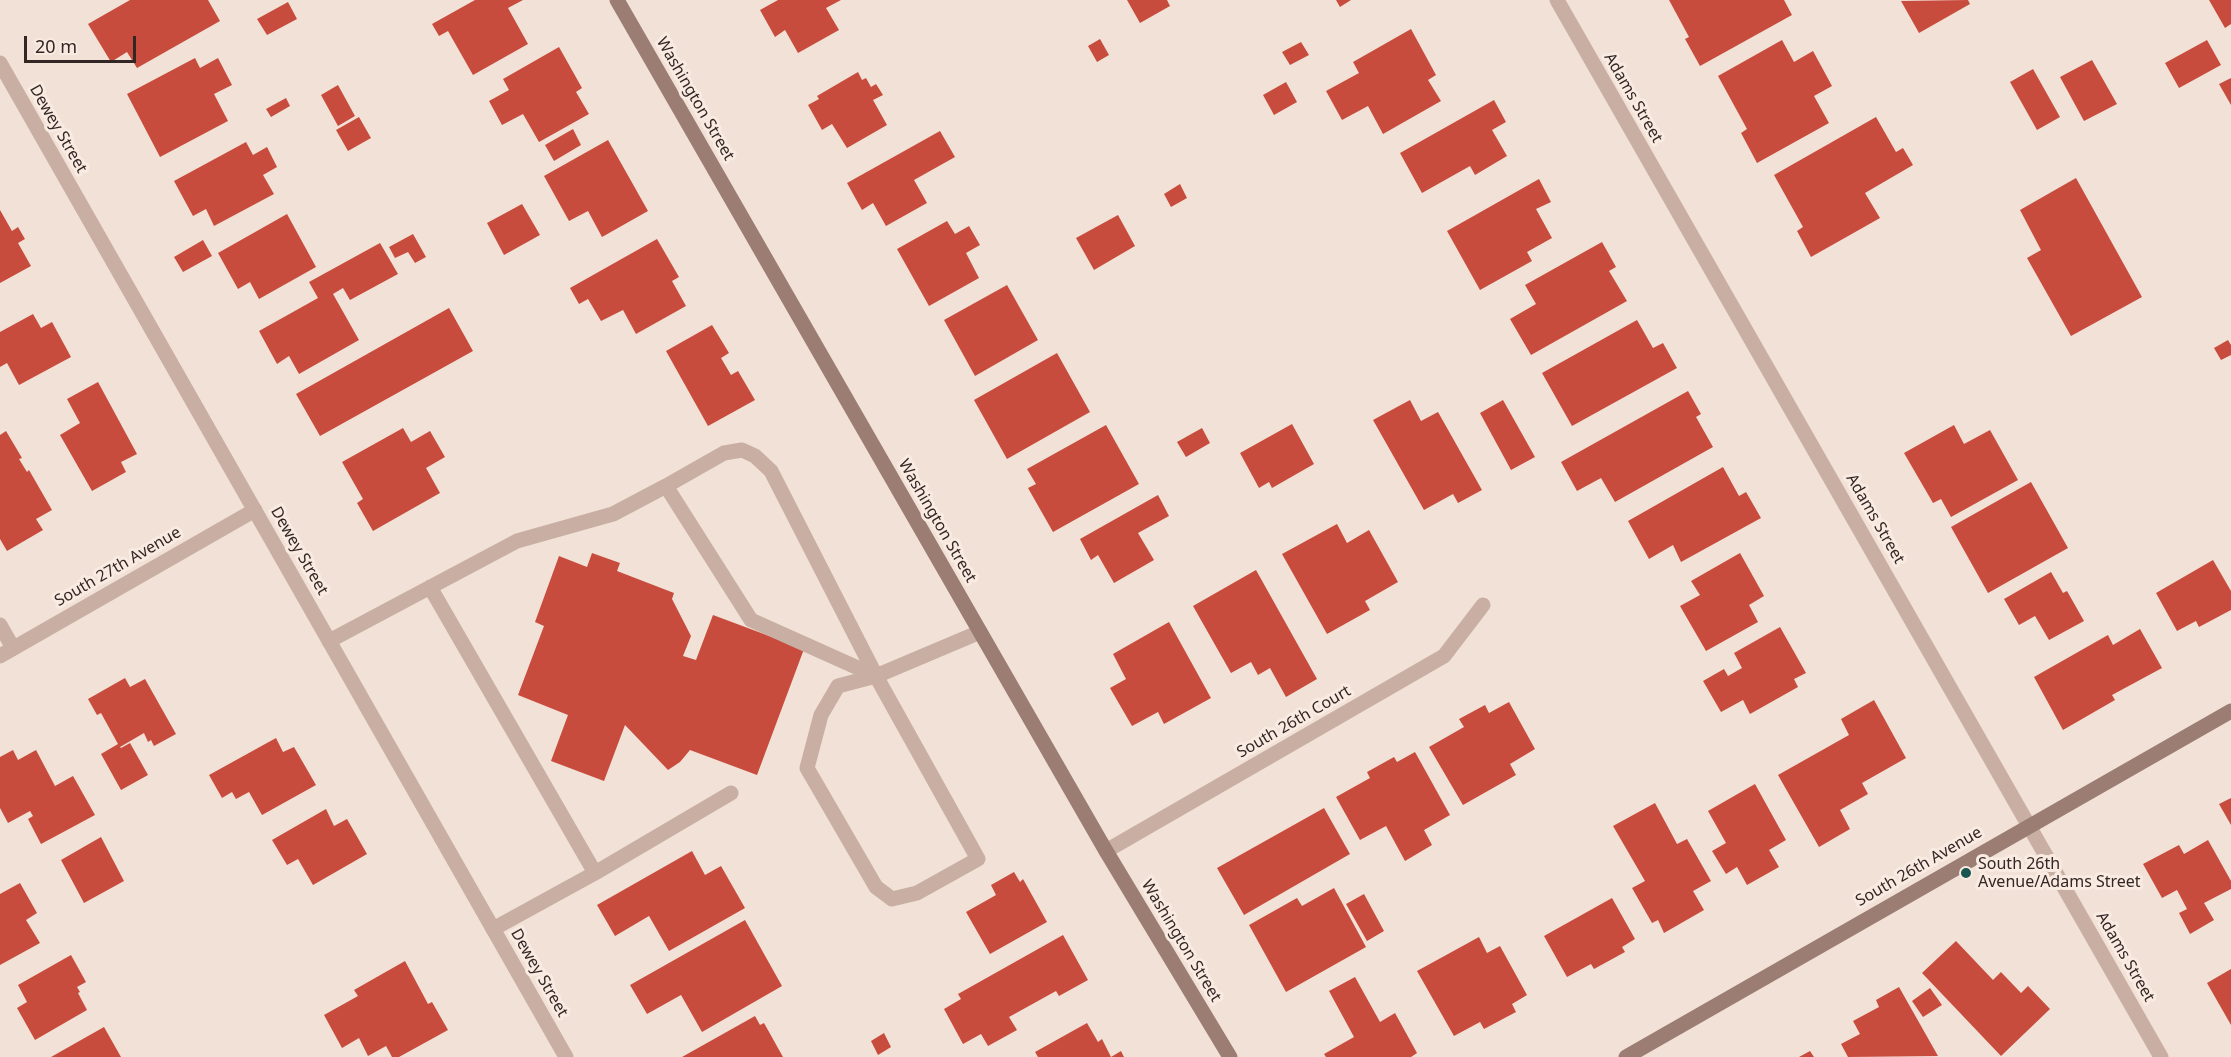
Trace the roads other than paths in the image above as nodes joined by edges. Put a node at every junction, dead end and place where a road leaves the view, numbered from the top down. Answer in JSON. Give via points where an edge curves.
{"nodes":[{"id":1,"x":617,"y":0,"type":"edge"},
{"id":2,"x":1557,"y":0,"type":"edge"},
{"id":3,"x":0,"y":63,"type":"edge"},
{"id":4,"x":666,"y":486,"type":"junction"},
{"id":5,"x":255,"y":510,"type":"junction"},
{"id":6,"x":430,"y":587,"type":"junction"},
{"id":7,"x":1483,"y":605,"type":"dead end"},
{"id":8,"x":0,"y":625,"type":"edge"},
{"id":9,"x":980,"y":632,"type":"junction"},
{"id":10,"x":329,"y":641,"type":"junction"},
{"id":11,"x":7,"y":652,"type":"edge"},
{"id":12,"x":876,"y":676,"type":"junction"},
{"id":13,"x":2231,"y":711,"type":"edge"},
{"id":14,"x":731,"y":793,"type":"dead end"},
{"id":15,"x":2029,"y":825,"type":"junction"},
{"id":16,"x":1106,"y":852,"type":"junction"},
{"id":17,"x":595,"y":873,"type":"junction"},
{"id":18,"x":493,"y":929,"type":"junction"},
{"id":19,"x":566,"y":1057,"type":"edge"},
{"id":20,"x":1230,"y":1057,"type":"edge"},
{"id":21,"x":1626,"y":1057,"type":"edge"},
{"id":22,"x":2161,"y":1057,"type":"edge"}],
"edges":[{"from":1,"to":9,"type":"street","name":"Washington Street"},
{"from":2,"to":15,"type":"street","name":"Adams Street"},
{"from":3,"to":5,"type":"street","name":"Dewey Street"},
{"from":4,"to":6,"type":"street","via":[[613,514],[518,541]]},
{"from":4,"to":12,"type":"street","via":[[751,620]]},
{"from":4,"to":12,"type":"street","via":[[724,453],[742,450],[755,456],[771,471]]},
{"from":5,"to":10,"type":"street","name":"Dewey Street"},
{"from":5,"to":11,"type":"street","name":"South 27th Avenue"},
{"from":6,"to":10,"type":"street"},
{"from":6,"to":17,"type":"street"},
{"from":7,"to":16,"type":"street","name":"South 26th Court","via":[[1444,656]]},
{"from":8,"to":11,"type":"street"},
{"from":9,"to":12,"type":"street"},
{"from":9,"to":16,"type":"street","name":"Washington Street"},
{"from":10,"to":18,"type":"street","name":"Dewey Street"},
{"from":12,"to":12,"type":"street","via":[[838,686],[821,715],[807,768],[876,887],[892,899],[917,893],[978,859]]},
{"from":13,"to":15,"type":"street","name":"South 26th Avenue"},
{"from":14,"to":17,"type":"street"},
{"from":15,"to":21,"type":"street","name":"South 26th Avenue"},
{"from":15,"to":22,"type":"street","name":"Adams Street"},
{"from":16,"to":20,"type":"street","name":"Washington Street"},
{"from":17,"to":18,"type":"street"},
{"from":18,"to":19,"type":"street","name":"Dewey Street"}]}
